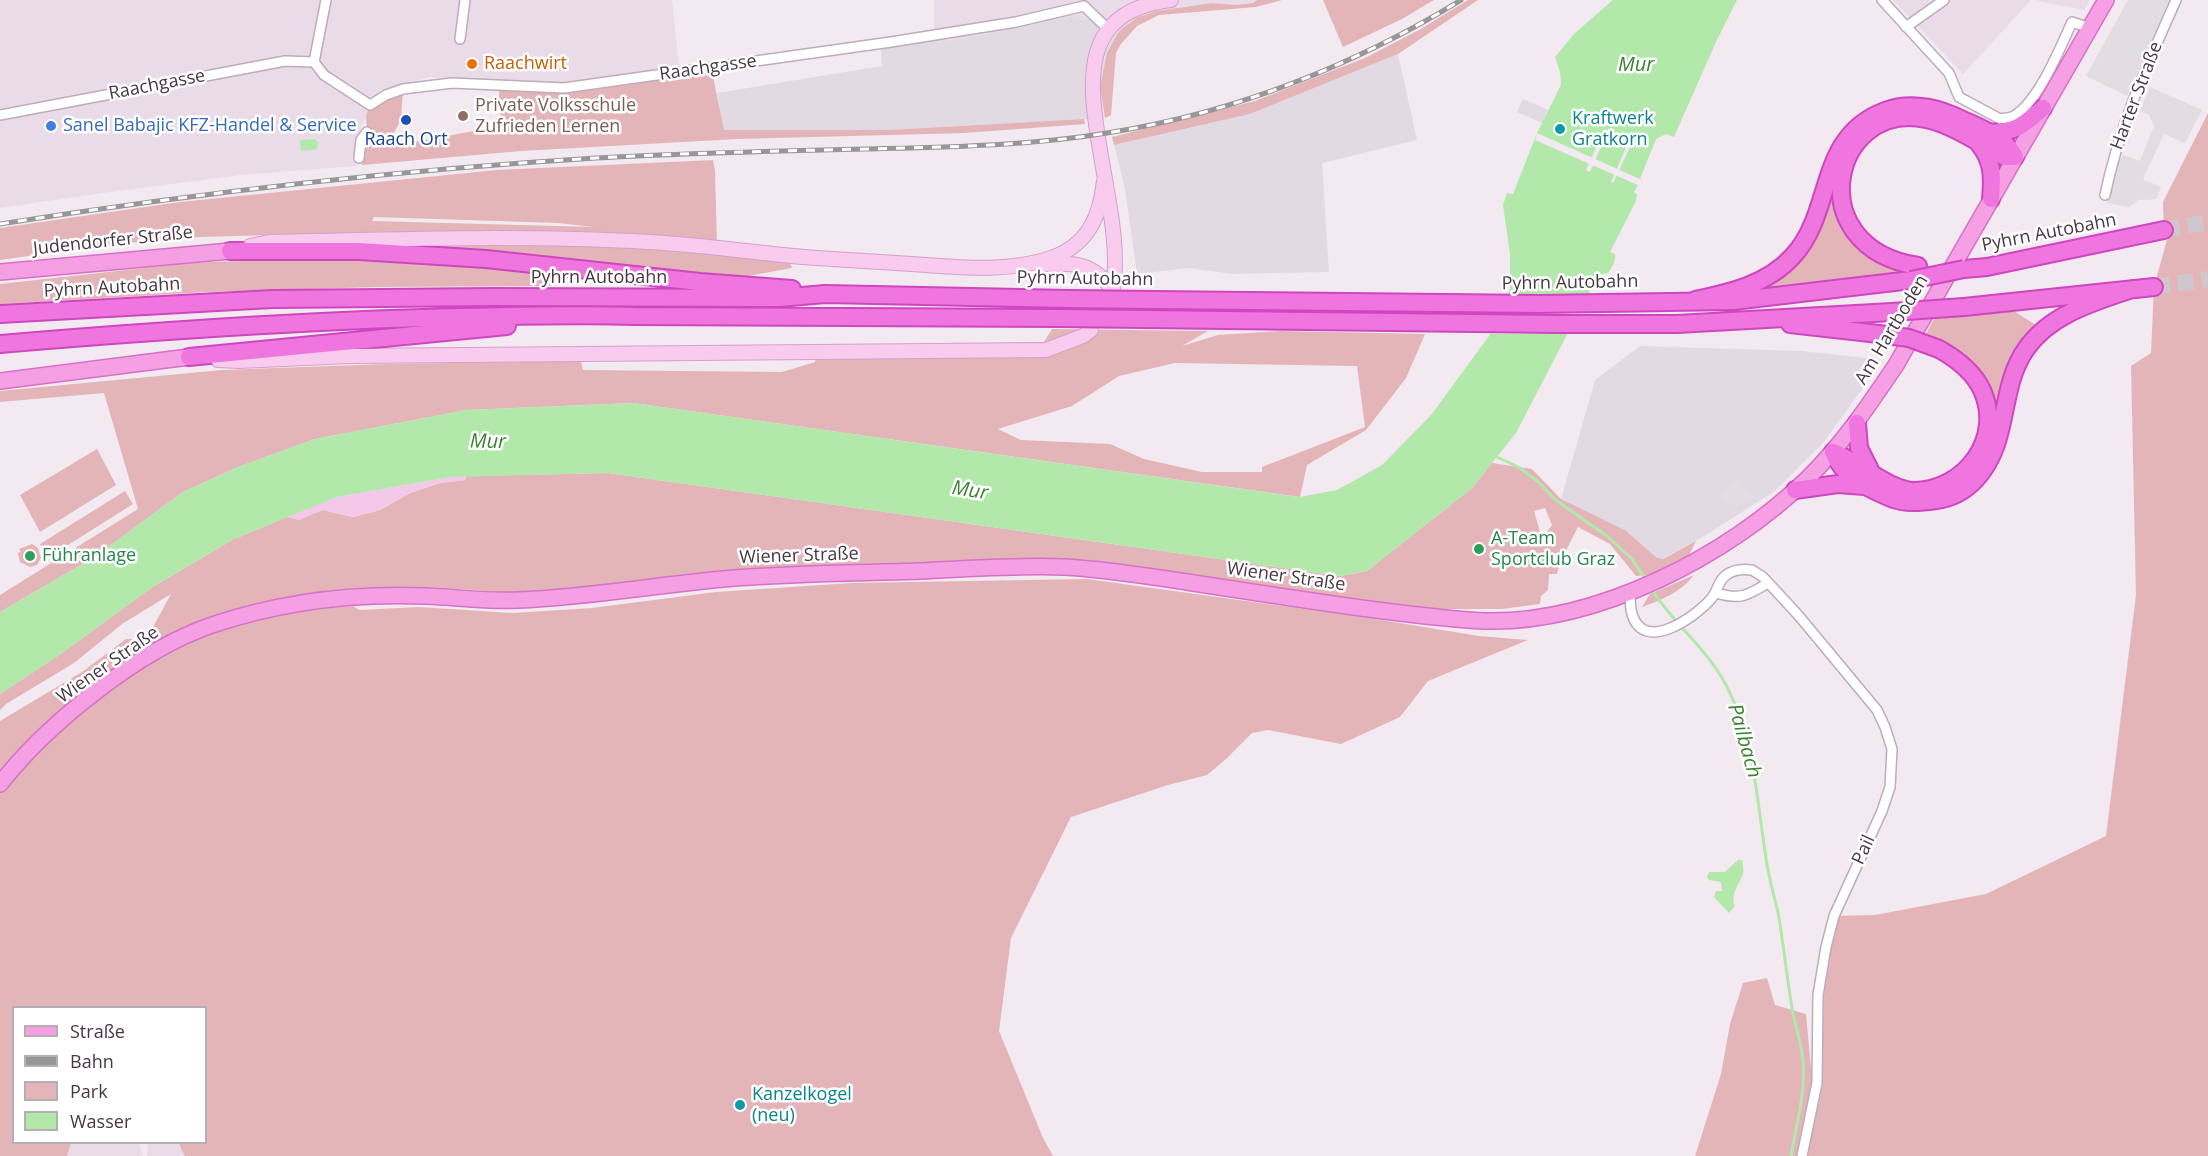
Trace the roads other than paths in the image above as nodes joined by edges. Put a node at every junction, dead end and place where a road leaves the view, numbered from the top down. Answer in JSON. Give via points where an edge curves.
{"nodes":[{"id":1,"x":465,"y":0,"type":"edge"},
{"id":2,"x":1171,"y":0,"type":"edge"},
{"id":3,"x":1882,"y":0,"type":"edge"},
{"id":4,"x":1944,"y":0,"type":"edge"},
{"id":5,"x":2106,"y":0,"type":"edge"},
{"id":6,"x":2176,"y":0,"type":"edge"},
{"id":7,"x":325,"y":5,"type":"edge"},
{"id":8,"x":1906,"y":27,"type":"junction"},
{"id":9,"x":2090,"y":28,"type":"junction"},
{"id":10,"x":1106,"y":33,"type":"junction"},
{"id":11,"x":460,"y":39,"type":"dead end"},
{"id":12,"x":314,"y":62,"type":"junction"},
{"id":13,"x":2043,"y":108,"type":"junction"},
{"id":14,"x":0,"y":115,"type":"edge"},
{"id":15,"x":367,"y":132,"type":"dead end"},
{"id":16,"x":1983,"y":137,"type":"junction"},
{"id":17,"x":359,"y":158,"type":"dead end"},
{"id":18,"x":2015,"y":158,"type":"junction"},
{"id":19,"x":1104,"y":181,"type":"junction"},
{"id":20,"x":2105,"y":195,"type":"dead end"},
{"id":21,"x":1991,"y":199,"type":"junction"},
{"id":22,"x":2164,"y":230,"type":"tunnel mouth"},
{"id":23,"x":230,"y":250,"type":"junction"},
{"id":24,"x":1026,"y":265,"type":"junction"},
{"id":25,"x":0,"y":272,"type":"edge"},
{"id":26,"x":1915,"y":273,"type":"junction"},
{"id":27,"x":2154,"y":287,"type":"tunnel mouth"},
{"id":28,"x":2132,"y":289,"type":"junction"},
{"id":29,"x":825,"y":294,"type":"junction"},
{"id":30,"x":1695,"y":300,"type":"junction"},
{"id":31,"x":0,"y":314,"type":"edge"},
{"id":32,"x":634,"y":316,"type":"junction"},
{"id":33,"x":1766,"y":320,"type":"junction"},
{"id":34,"x":1091,"y":330,"type":"dead end"},
{"id":35,"x":0,"y":344,"type":"edge"},
{"id":36,"x":189,"y":357,"type":"junction"},
{"id":37,"x":0,"y":381,"type":"edge"},
{"id":38,"x":1857,"y":423,"type":"junction"},
{"id":39,"x":1833,"y":452,"type":"junction"},
{"id":40,"x":1867,"y":479,"type":"junction"},
{"id":41,"x":1795,"y":490,"type":"junction"},
{"id":42,"x":1768,"y":583,"type":"junction"},
{"id":43,"x":1642,"y":586,"type":"junction"},
{"id":44,"x":1716,"y":593,"type":"junction"},
{"id":45,"x":0,"y":784,"type":"edge"},
{"id":46,"x":1802,"y":1156,"type":"edge"}],
"edges":[{"from":1,"to":11,"type":"street"},
{"from":2,"to":10,"type":"main road","via":[[1129,12]]},
{"from":3,"to":8,"type":"street"},
{"from":4,"to":8,"type":"street"},
{"from":5,"to":9,"type":"main road","name":"Am Hartboden"},
{"from":6,"to":20,"type":"street","name":"Harter Straße","via":[[2131,103]]},
{"from":7,"to":12,"type":"street"},
{"from":8,"to":9,"type":"street","via":[[1949,73],[1959,97],[2000,119],[2014,116],[2031,99],[2072,22]]},
{"from":9,"to":13,"type":"main road","name":"Am Hartboden"},
{"from":10,"to":12,"type":"street","name":"Raachgasse","via":[[1084,6],[1016,22],[891,42],[564,88],[452,83],[403,89],[370,105],[324,75]]},
{"from":10,"to":19,"type":"main road","via":[[1092,77]]},
{"from":12,"to":14,"type":"street","name":"Raachgasse","via":[[285,61]]},
{"from":13,"to":16,"type":"highway","via":[[2020,128]]},
{"from":13,"to":18,"type":"main road","name":"Am Hartboden"},
{"from":15,"to":17,"type":"street","via":[[361,140]]},
{"from":16,"to":18,"type":"highway","via":[[2010,147]]},
{"from":16,"to":21,"type":"highway","via":[[1993,173]]},
{"from":16,"to":26,"type":"highway","via":[[1926,119],[1892,120],[1867,133],[1844,165],[1841,204],[1849,224],[1860,239]]},
{"from":16,"to":30,"type":"highway","via":[[1949,114],[1927,107],[1892,109],[1867,120],[1837,153],[1810,231],[1794,256],[1768,277],[1732,292]]},
{"from":18,"to":21,"type":"main road","name":"Am Hartboden"},
{"from":19,"to":24,"type":"main road","via":[[1099,212],[1080,240],[1062,254]]},
{"from":19,"to":24,"type":"main road","via":[[1114,242],[1113,290],[1097,272],[1079,264]]},
{"from":21,"to":38,"type":"main road","name":"Am Hartboden","via":[[1896,365]]},
{"from":22,"to":26,"type":"highway","name":"Pyhrn Autobahn","bridge":true,"via":[[1987,267]]},
{"from":23,"to":24,"type":"main road","via":[[269,242],[441,237],[650,242],[914,264]]},
{"from":23,"to":25,"type":"main road","name":"Judendorfer Straße"},
{"from":23,"to":29,"type":"highway","via":[[359,251],[486,259]]},
{"from":26,"to":30,"type":"highway","name":"Pyhrn Autobahn","via":[[1733,300]]},
{"from":27,"to":28,"type":"highway","name":"Pyhrn Autobahn"},
{"from":28,"to":33,"type":"highway","name":"Pyhrn Autobahn","bridge":true,"via":[[1964,307]]},
{"from":28,"to":40,"type":"highway","via":[[2055,321],[2026,348],[2013,378],[1995,450],[1986,467],[1963,490],[1941,500],[1913,502],[1896,500]]},
{"from":29,"to":30,"type":"highway","name":"Pyhrn Autobahn","bridge":true,"via":[[1540,304]]},
{"from":29,"to":31,"type":"highway","name":"Pyhrn Autobahn","via":[[779,298],[272,299]]},
{"from":32,"to":33,"type":"highway","name":"Pyhrn Autobahn","bridge":true,"via":[[1366,323],[1677,324]]},
{"from":32,"to":35,"type":"highway","name":"Pyhrn Autobahn","via":[[380,318],[174,329]]},
{"from":32,"to":36,"type":"highway"},
{"from":33,"to":40,"type":"highway","bridge":true,"via":[[1909,338],[1957,359],[1973,375],[1983,392],[1988,416],[1978,457],[1964,474],[1927,490],[1913,491]]},
{"from":34,"to":36,"type":"main road","via":[[1046,350],[350,356],[239,361]]},
{"from":36,"to":37,"type":"main road"},
{"from":38,"to":39,"type":"main road","name":"Am Hartboden"},
{"from":38,"to":40,"type":"highway"},
{"from":39,"to":40,"type":"highway"},
{"from":39,"to":41,"type":"main road","name":"Am Hartboden"},
{"from":40,"to":41,"type":"highway"},
{"from":41,"to":43,"type":"main road","name":"Am Hartboden","via":[[1724,545]]},
{"from":42,"to":44,"type":"street","via":[[1746,596]]},
{"from":42,"to":44,"type":"street","name":"Pail","via":[[1752,570],[1733,571],[1719,583]]},
{"from":42,"to":46,"type":"street","name":"Pail","via":[[1877,710],[1892,749],[1890,787],[1834,916],[1826,947],[1818,995],[1817,1083]]},
{"from":43,"to":44,"type":"street","name":"Pail","via":[[1631,613],[1638,625],[1649,630],[1668,630]]},
{"from":43,"to":45,"type":"main road","name":"Wiener Straße","via":[[1603,602],[1547,616],[1484,621],[1062,567],[739,578],[512,601],[421,595],[278,605],[207,626],[155,652],[94,693],[46,733]]}]}
